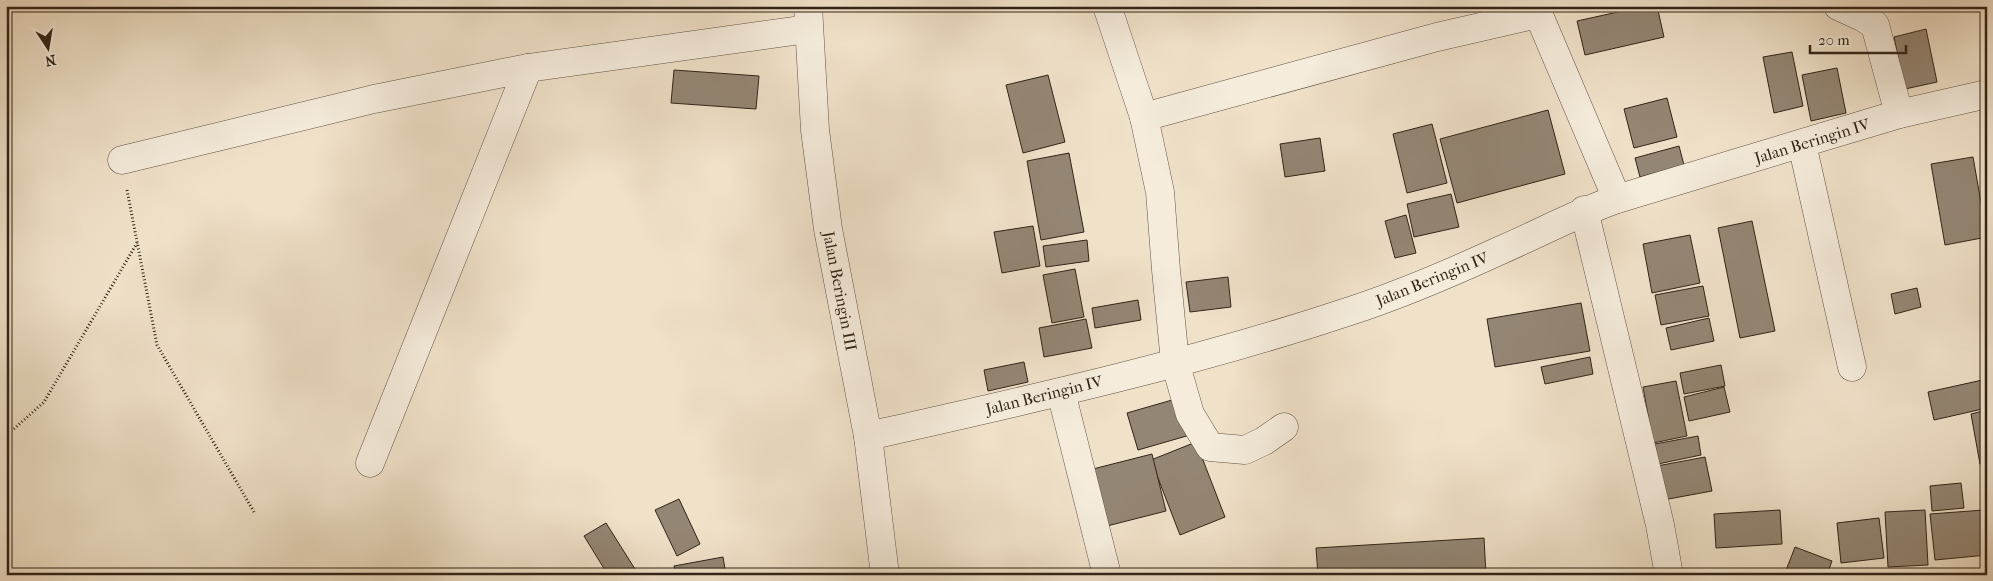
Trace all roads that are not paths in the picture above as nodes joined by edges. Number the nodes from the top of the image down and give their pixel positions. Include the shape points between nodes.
1 (1107, 6) edge
2 (1838, 6) edge
3 (1536, 10) edge
4 (808, 18) edge
5 (528, 68) junction
6 (1987, 94) edge
7 (1899, 114) junction
8 (1144, 117) junction
9 (1802, 144) junction
10 (122, 160) road end
11 (1617, 199) junction
12 (1584, 210) junction
13 (1175, 362) junction
14 (1852, 367) dead end
15 (1061, 392) junction
16 (1284, 427) dead end
17 (868, 436) junction
18 (370, 463) dead end
19 (885, 575) edge
20 (1107, 575) edge
21 (1669, 575) edge

1 - 8 street
2 - 7 street via 1875,26
3 - 8 street
3 - 11 street
4 - 5 street
4 - 17 street, Jalan Beringin III via 815,130 828,229
5 - 10 street via 374,99
5 - 18 street
6 - 7 street, Jalan Beringin IV
7 - 9 street, Jalan Beringin IV
8 - 13 street via 1160,192
9 - 11 street, Jalan Beringin IV
9 - 14 street
11 - 12 street, Jalan Beringin IV
12 - 13 street, Jalan Beringin IV via 1429,282 1348,312
12 - 21 street via 1660,525
13 - 15 street, Jalan Beringin IV
13 - 16 street via 1190,414 1210,447 1245,450
15 - 17 street, Jalan Beringin IV
15 - 20 street
17 - 19 street, Jalan Beringin III

